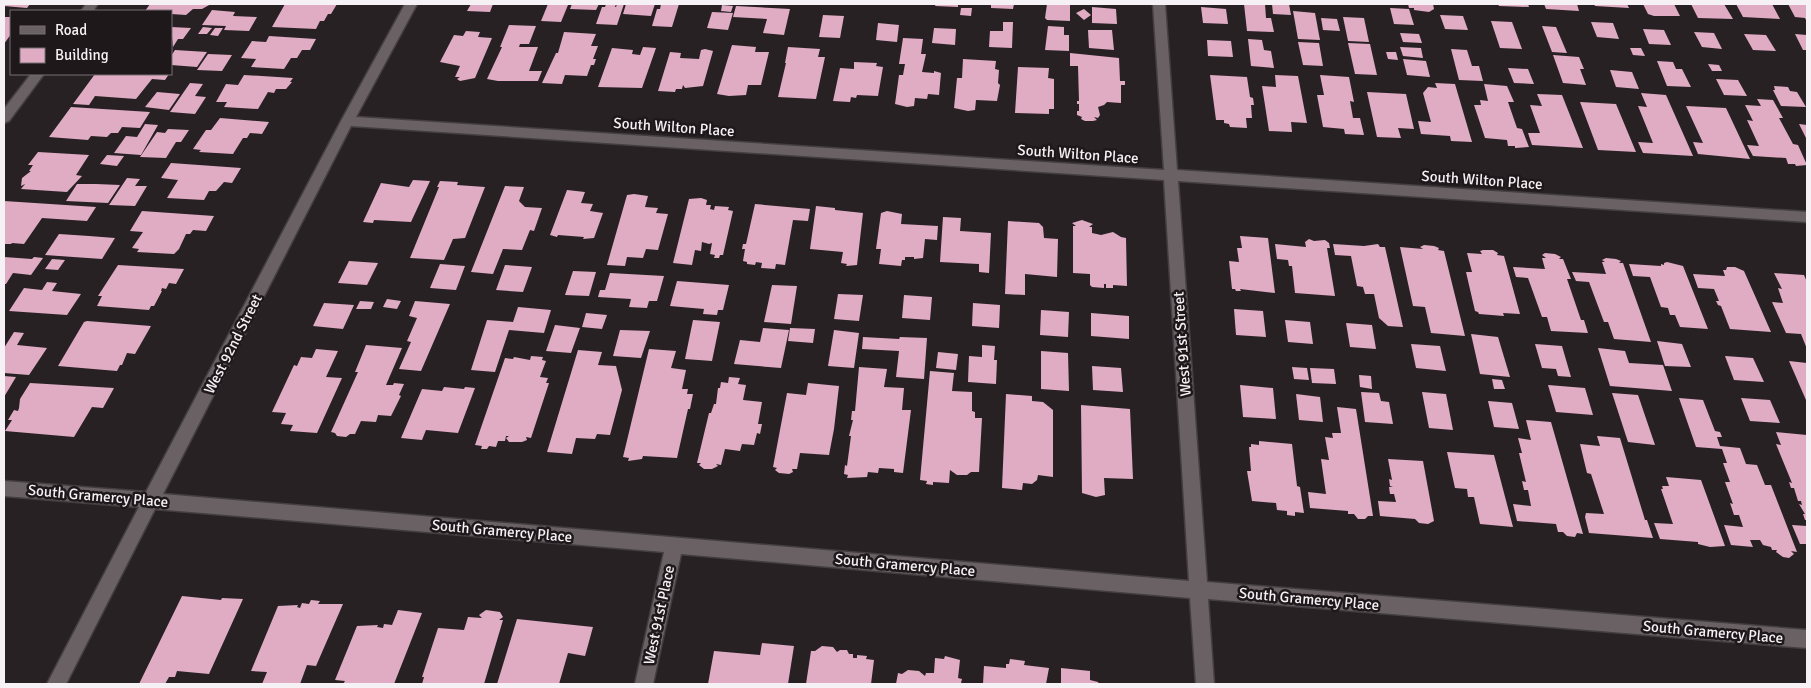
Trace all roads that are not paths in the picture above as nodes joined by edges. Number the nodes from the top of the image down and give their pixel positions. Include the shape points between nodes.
1 (411, 4) edge
2 (1159, 4) edge
3 (37, 75) edge
4 (4, 118) edge
5 (347, 121) junction
6 (1171, 176) junction
7 (1807, 217) edge
8 (4, 488) edge
9 (152, 500) junction
10 (674, 546) junction
11 (1199, 590) junction
12 (1807, 639) edge
13 (56, 684) edge
14 (644, 684) edge
15 (1205, 684) edge

1 - 5 street, West 92nd Street
2 - 6 street, West 91st Street
3 - 4 street
5 - 6 street, South Wilton Place
5 - 9 street, West 92nd Street
6 - 7 street, South Wilton Place
6 - 11 street, West 91st Street
8 - 9 street, South Gramercy Place
9 - 10 street, South Gramercy Place
9 - 13 street, West 92nd Street
10 - 11 street, South Gramercy Place
10 - 14 street, West 91st Place
11 - 12 street, South Gramercy Place
11 - 15 street, West 91st Street

